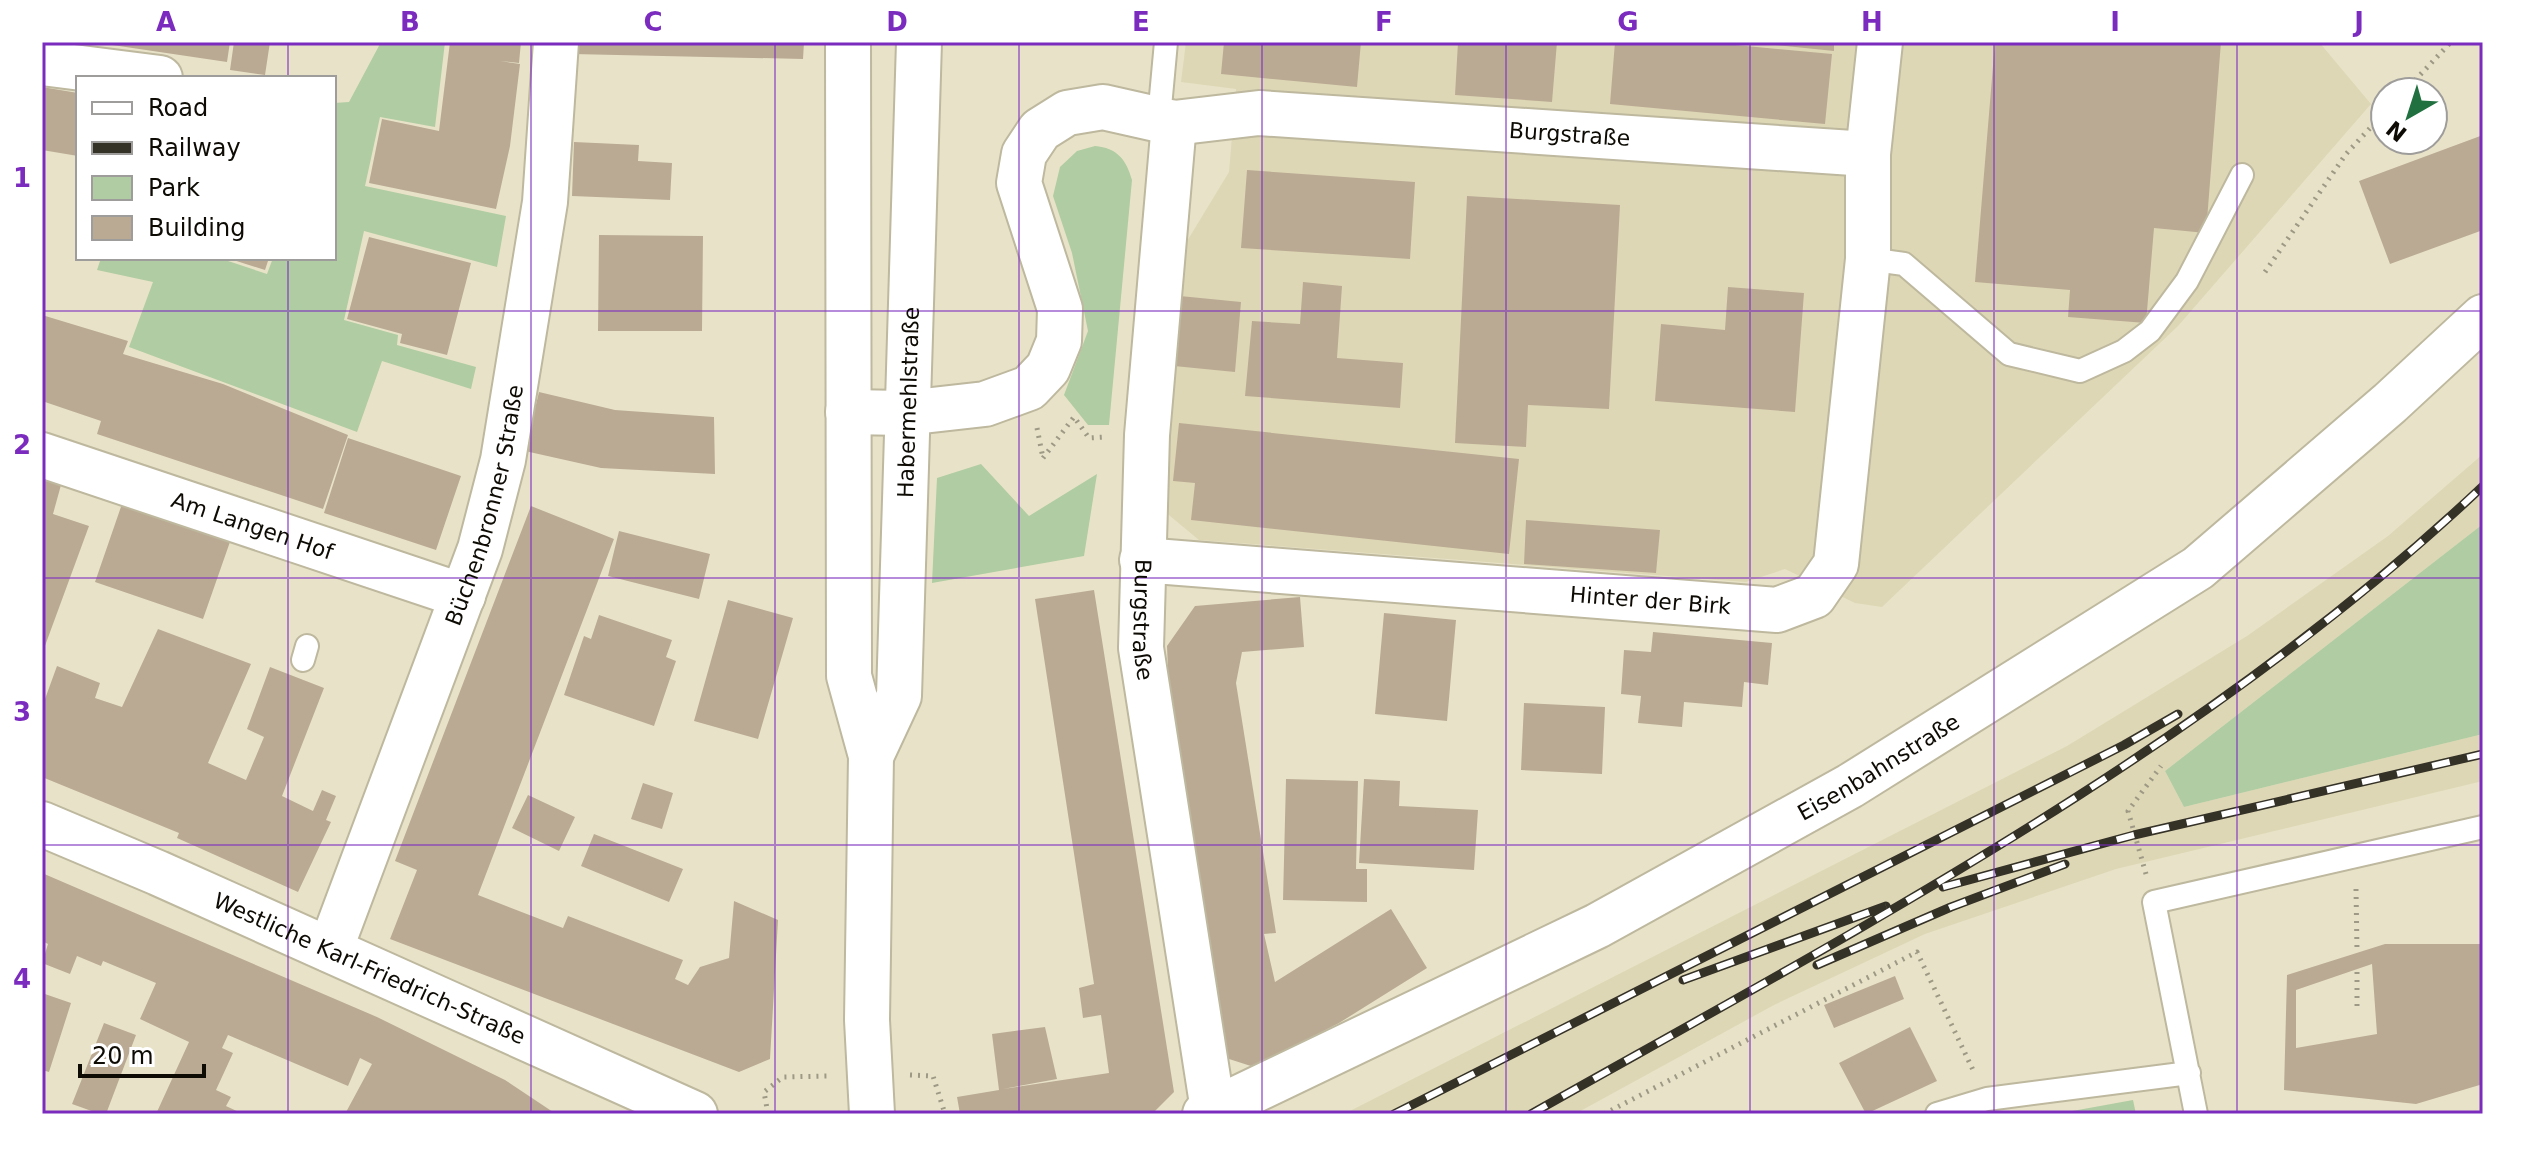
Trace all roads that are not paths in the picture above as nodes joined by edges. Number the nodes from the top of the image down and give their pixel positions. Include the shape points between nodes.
1 (556, 42) edge
2 (848, 42) edge
3 (919, 42) edge
4 (1166, 42) edge
5 (1880, 42) edge
6 (42, 63) edge
7 (144, 76) edge
8 (1167, 121) junction
9 (1868, 154) junction
10 (2242, 175) dead end
11 (1868, 259) junction
12 (2483, 317) edge
13 (848, 412) junction
14 (905, 413) junction
15 (42, 455) edge
16 (1142, 560) junction
17 (463, 596) junction
18 (871, 756) junction
19 (42, 824) edge
20 (2483, 827) edge
21 (330, 950) junction
22 (2189, 1073) junction
23 (1209, 1112) edge
24 (695, 1114) edge
25 (872, 1114) edge
26 (1937, 1114) edge
27 (2196, 1114) edge

1 - 17 street, Büchenbronner Straße via 545,202 521,368 503,460
2 - 13 street, Habermehlstraße
3 - 14 street, Habermehlstraße
4 - 8 lane, Burgstraße
5 - 9 street
6 - 7 street
8 - 9 street, Burgstraße via 1259,113
8 - 14 street, Burgstraße via 1103,107 1067,113 1040,130 1024,154 1019,183 1060,309 1059,341 1048,368 1029,388 985,404
8 - 16 street, Burgstraße
9 - 11 street
10 - 11 lane via 2187,281 2150,331 2124,351 2080,371 2009,354 1904,264
11 - 16 street, Hinter der Birk via 1836,564 1814,596 1777,610
12 - 23 street, Eisenbahnstraße via 2198,568 1850,786 1597,926
13 - 14 street, Burgstraße
13 - 18 street, Habermehlstraße via 849,676
14 - 18 street, Habermehlstraße via 899,696
15 - 17 street, Am Langen Hof via 330,564
16 - 23 street, Burgstraße via 1141,648
17 - 21 street, Büchenbronner Straße
18 - 25 street, Habermehlstraße via 867,1020
19 - 21 street, Westliche Karl-Friedrich-Straße
20 - 22 lane via 2154,902
21 - 24 street, Westliche Karl-Friedrich-Straße
22 - 26 lane via 1987,1099
22 - 27 lane

